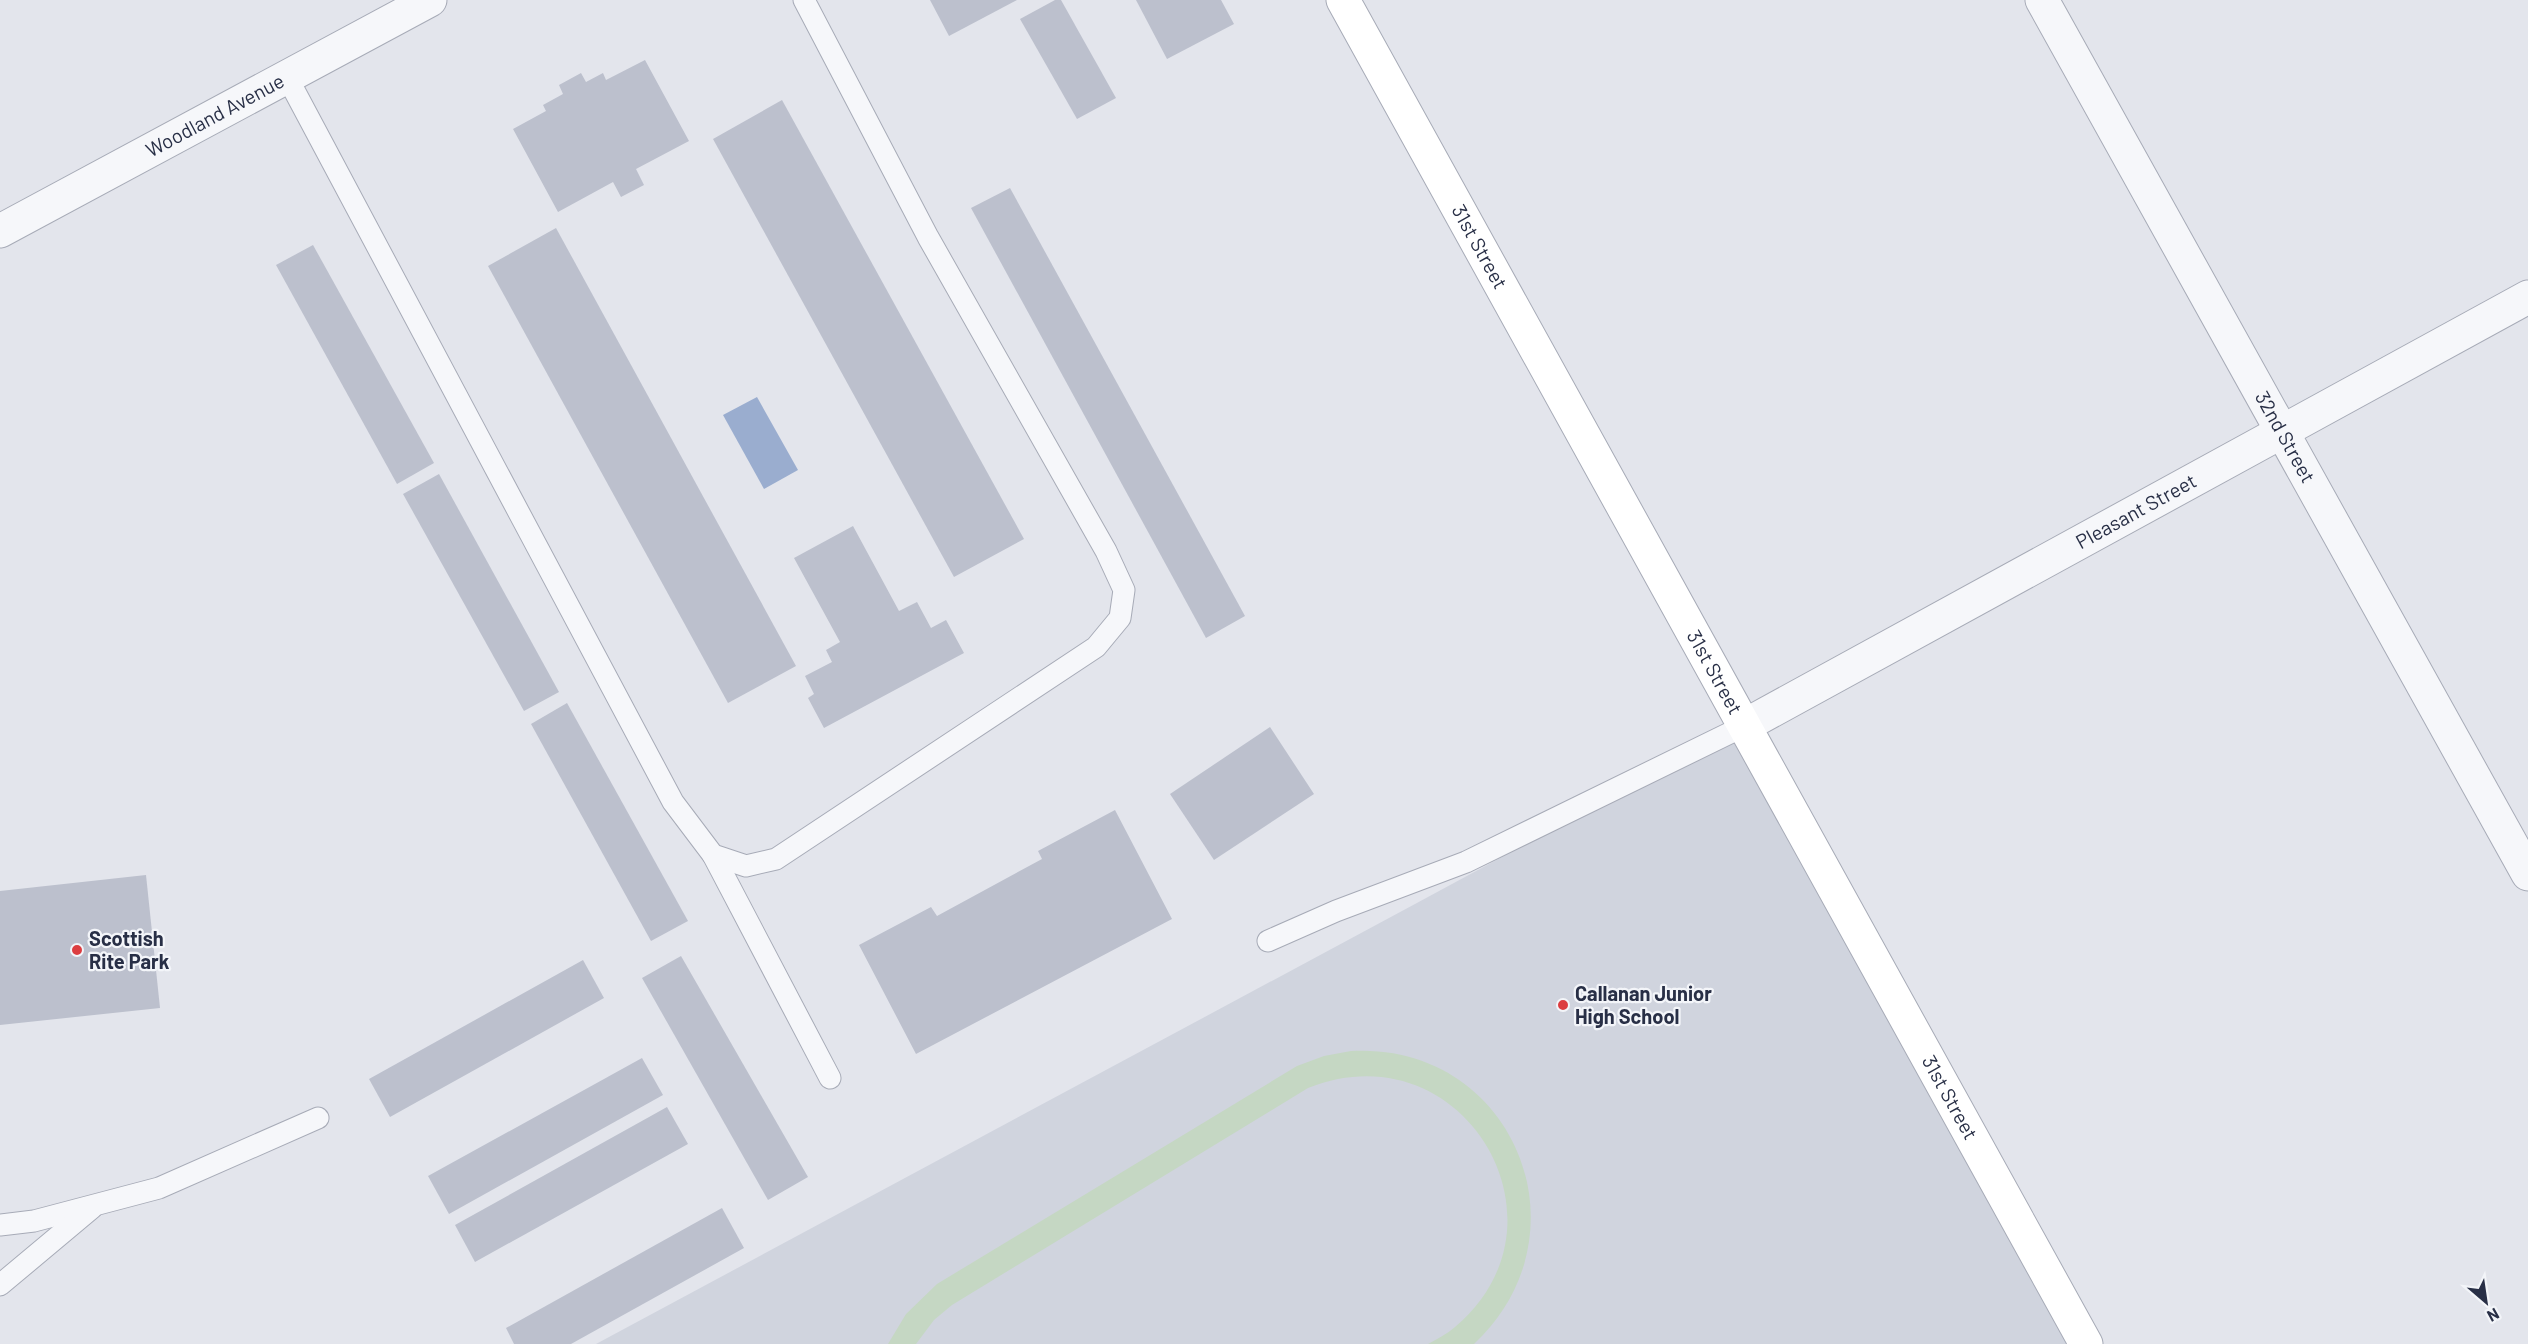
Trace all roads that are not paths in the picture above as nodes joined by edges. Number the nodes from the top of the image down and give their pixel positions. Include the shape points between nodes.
1 (430, 0) edge
2 (804, 0) edge
3 (1343, 0) edge
4 (2042, 0) edge
5 (287, 77) junction
6 (0, 231) edge
7 (2528, 297) edge
8 (2282, 432) junction
9 (1744, 726) junction
10 (713, 855) junction
11 (2528, 874) edge
12 (1268, 942) dead end
13 (830, 1078) dead end
14 (318, 1118) dead end
15 (97, 1204) junction
16 (0, 1225) edge
17 (0, 1284) edge
18 (2086, 1344) edge

1 - 5 street, Woodland Avenue
2 - 10 lane via 928,237 1107,551 1124,590 1120,618 1096,647 776,859 746,866
3 - 9 main road, 31st Street
4 - 8 street, 32nd Street
5 - 6 street, Woodland Avenue
5 - 10 lane via 673,802
7 - 8 street, Pleasant Street
8 - 9 street, Pleasant Street
8 - 11 street, 32nd Street
9 - 12 lane via 1467,862 1336,911
9 - 18 main road, 31st Street
10 - 13 lane
14 - 15 lane via 159,1188
15 - 16 lane via 34,1221
15 - 17 lane

